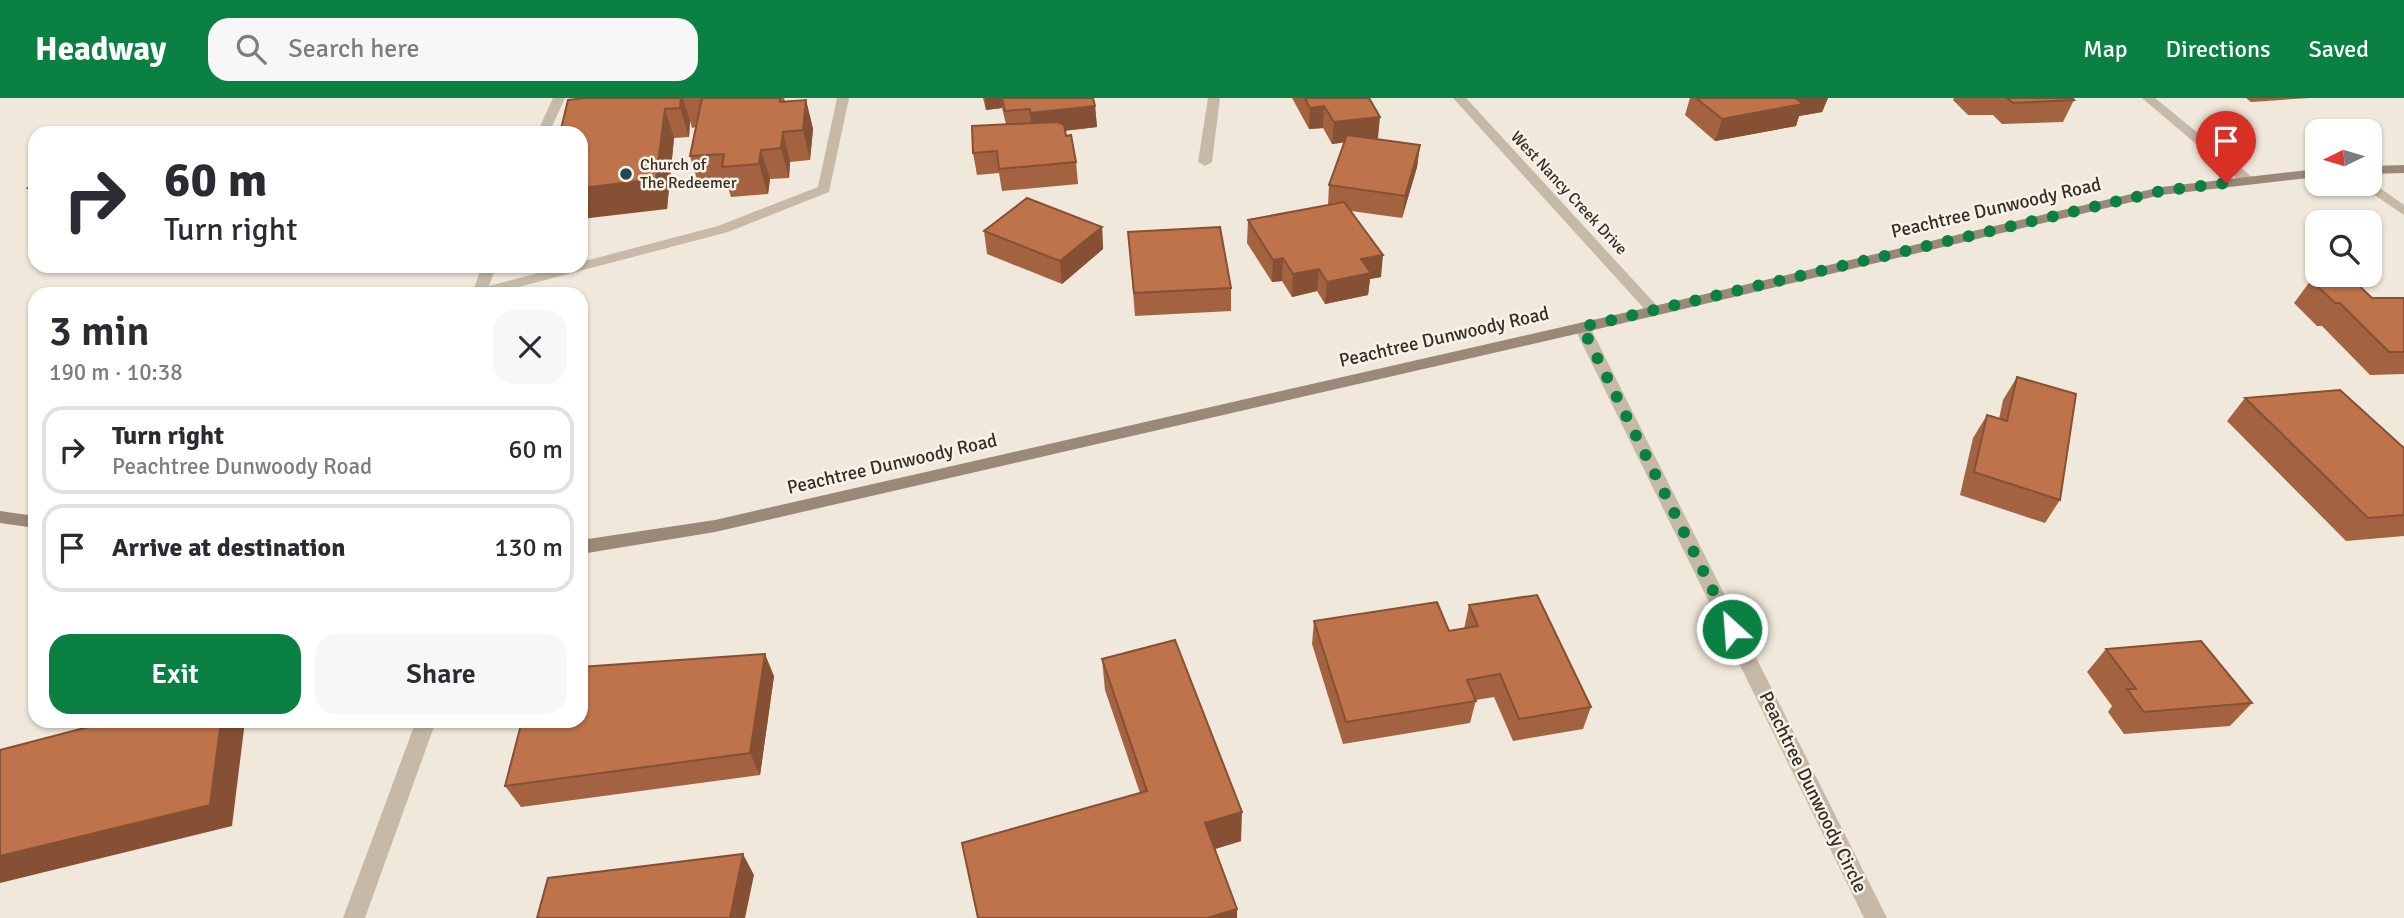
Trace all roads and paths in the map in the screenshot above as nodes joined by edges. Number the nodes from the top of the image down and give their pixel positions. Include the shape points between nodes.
1 (559, 98) edge
2 (843, 98) edge
3 (1214, 98) edge
4 (1459, 98) edge
5 (2148, 98) edge
6 (546, 126) edge
7 (1205, 162) dead end
8 (2404, 169) edge
9 (2382, 170) edge
10 (2305, 174) edge
11 (2247, 180) junction
12 (2382, 196) edge
13 (2404, 211) edge
14 (588, 265) edge
15 (558, 273) edge
16 (505, 287) edge
17 (1654, 311) junction
18 (1582, 327) junction
19 (0, 517) edge
20 (28, 521) edge
21 (588, 546) edge
22 (423, 728) edge
23 (354, 918) edge
24 (1876, 918) edge

1 - 6 street
2 - 14 street via 824,189 723,229
3 - 7 street
4 - 17 street, West Nancy Creek Drive
5 - 11 street
8 - 9 main road
10 - 11 main road, Peachtree Dunwoody Road
11 - 17 main road, Peachtree Dunwoody Road via 2161,191
12 - 13 street
15 - 16 street
17 - 18 main road, Peachtree Dunwoody Road
18 - 21 main road, Peachtree Dunwoody Road via 715,526
18 - 24 street, Peachtree Dunwoody Circle
19 - 20 main road
22 - 23 street

